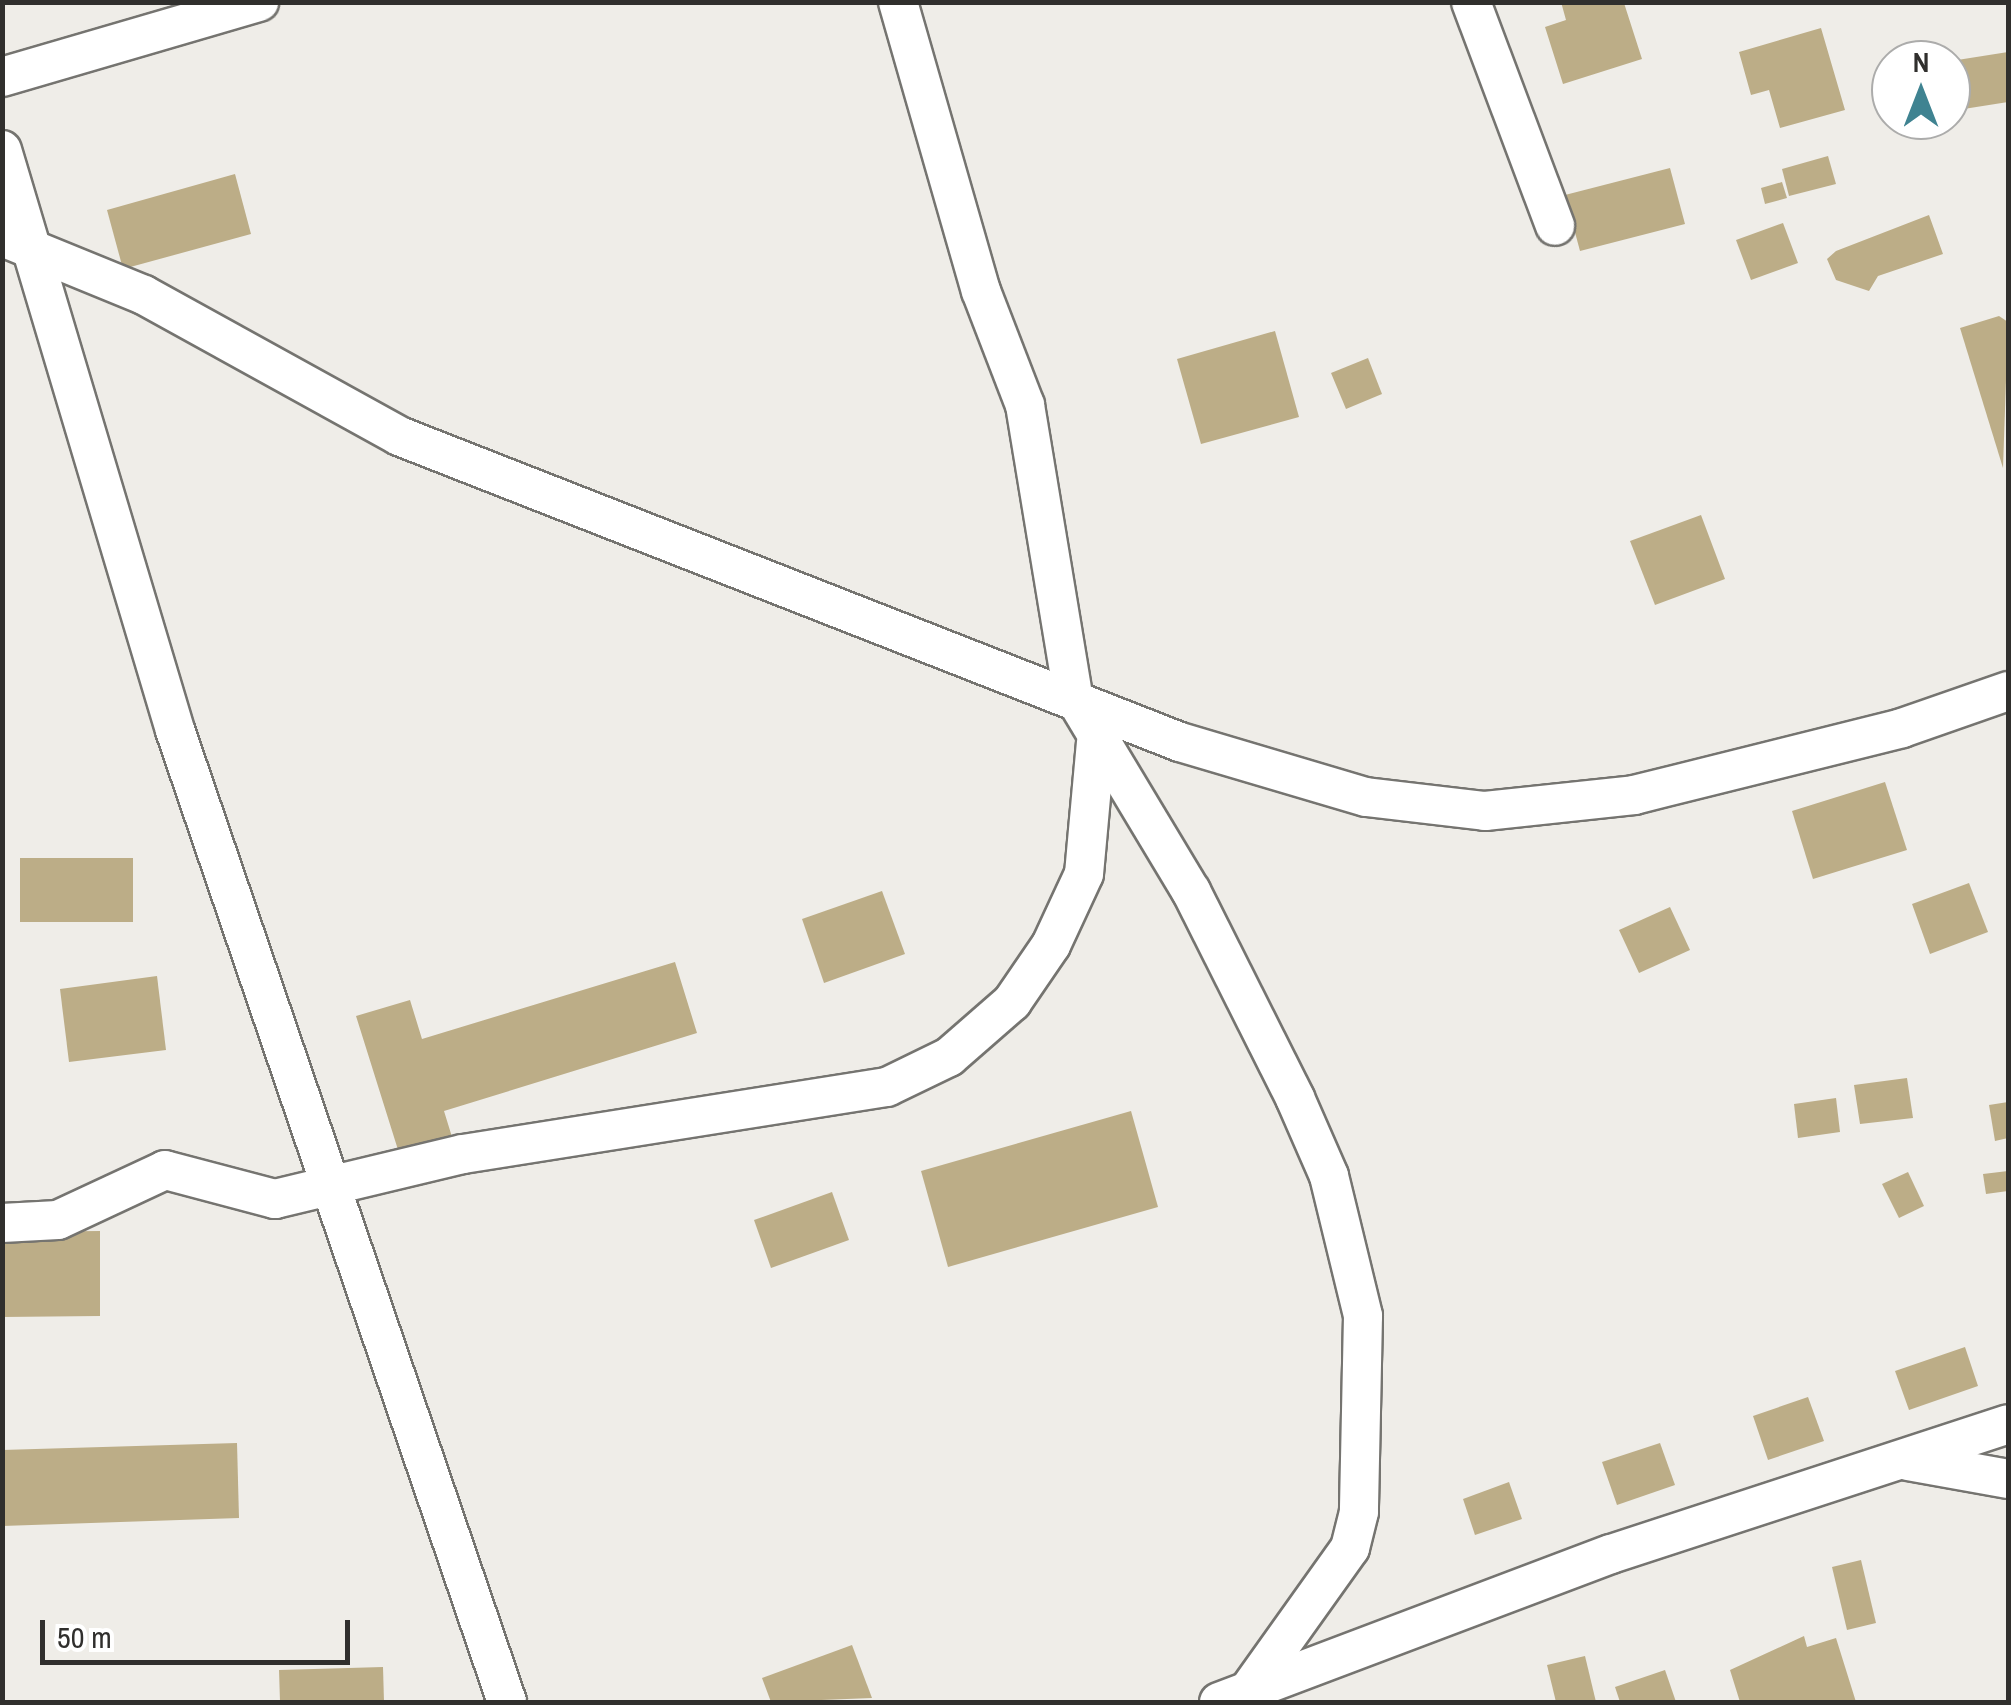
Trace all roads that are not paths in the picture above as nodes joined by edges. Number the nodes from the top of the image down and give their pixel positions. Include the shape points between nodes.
1 (260, 2) edge
2 (898, 2) edge
3 (1471, 2) edge
4 (2, 78) edge
5 (2, 150) edge
6 (1555, 226) dead end
7 (18, 242) edge
8 (2008, 690) edge
9 (1073, 695) junction
10 (1096, 743) junction
11 (328, 1186) junction
12 (2, 1223) edge
13 (2008, 1424) edge
14 (1906, 1460) junction
15 (2008, 1479) edge
16 (1232, 1698) edge
17 (507, 1702) edge

1 - 4 street
2 - 9 street via 981,292 1026,404
3 - 6 street
5 - 7 street
7 - 9 street via 144,295 399,436
7 - 11 street
8 - 9 street via 1902,728 1634,795 1484,811 1411,806 1273,771
9 - 10 street
10 - 11 street via 1084,874 1051,946 1012,1002 949,1057 887,1087 820,1102 463,1154
10 - 16 street via 1191,891 1295,1098 1329,1176 1363,1316 1359,1512 1350,1548
11 - 12 street via 275,1199 165,1170 58,1220
11 - 17 street
13 - 14 street
14 - 15 street
14 - 16 street via 1611,1554

